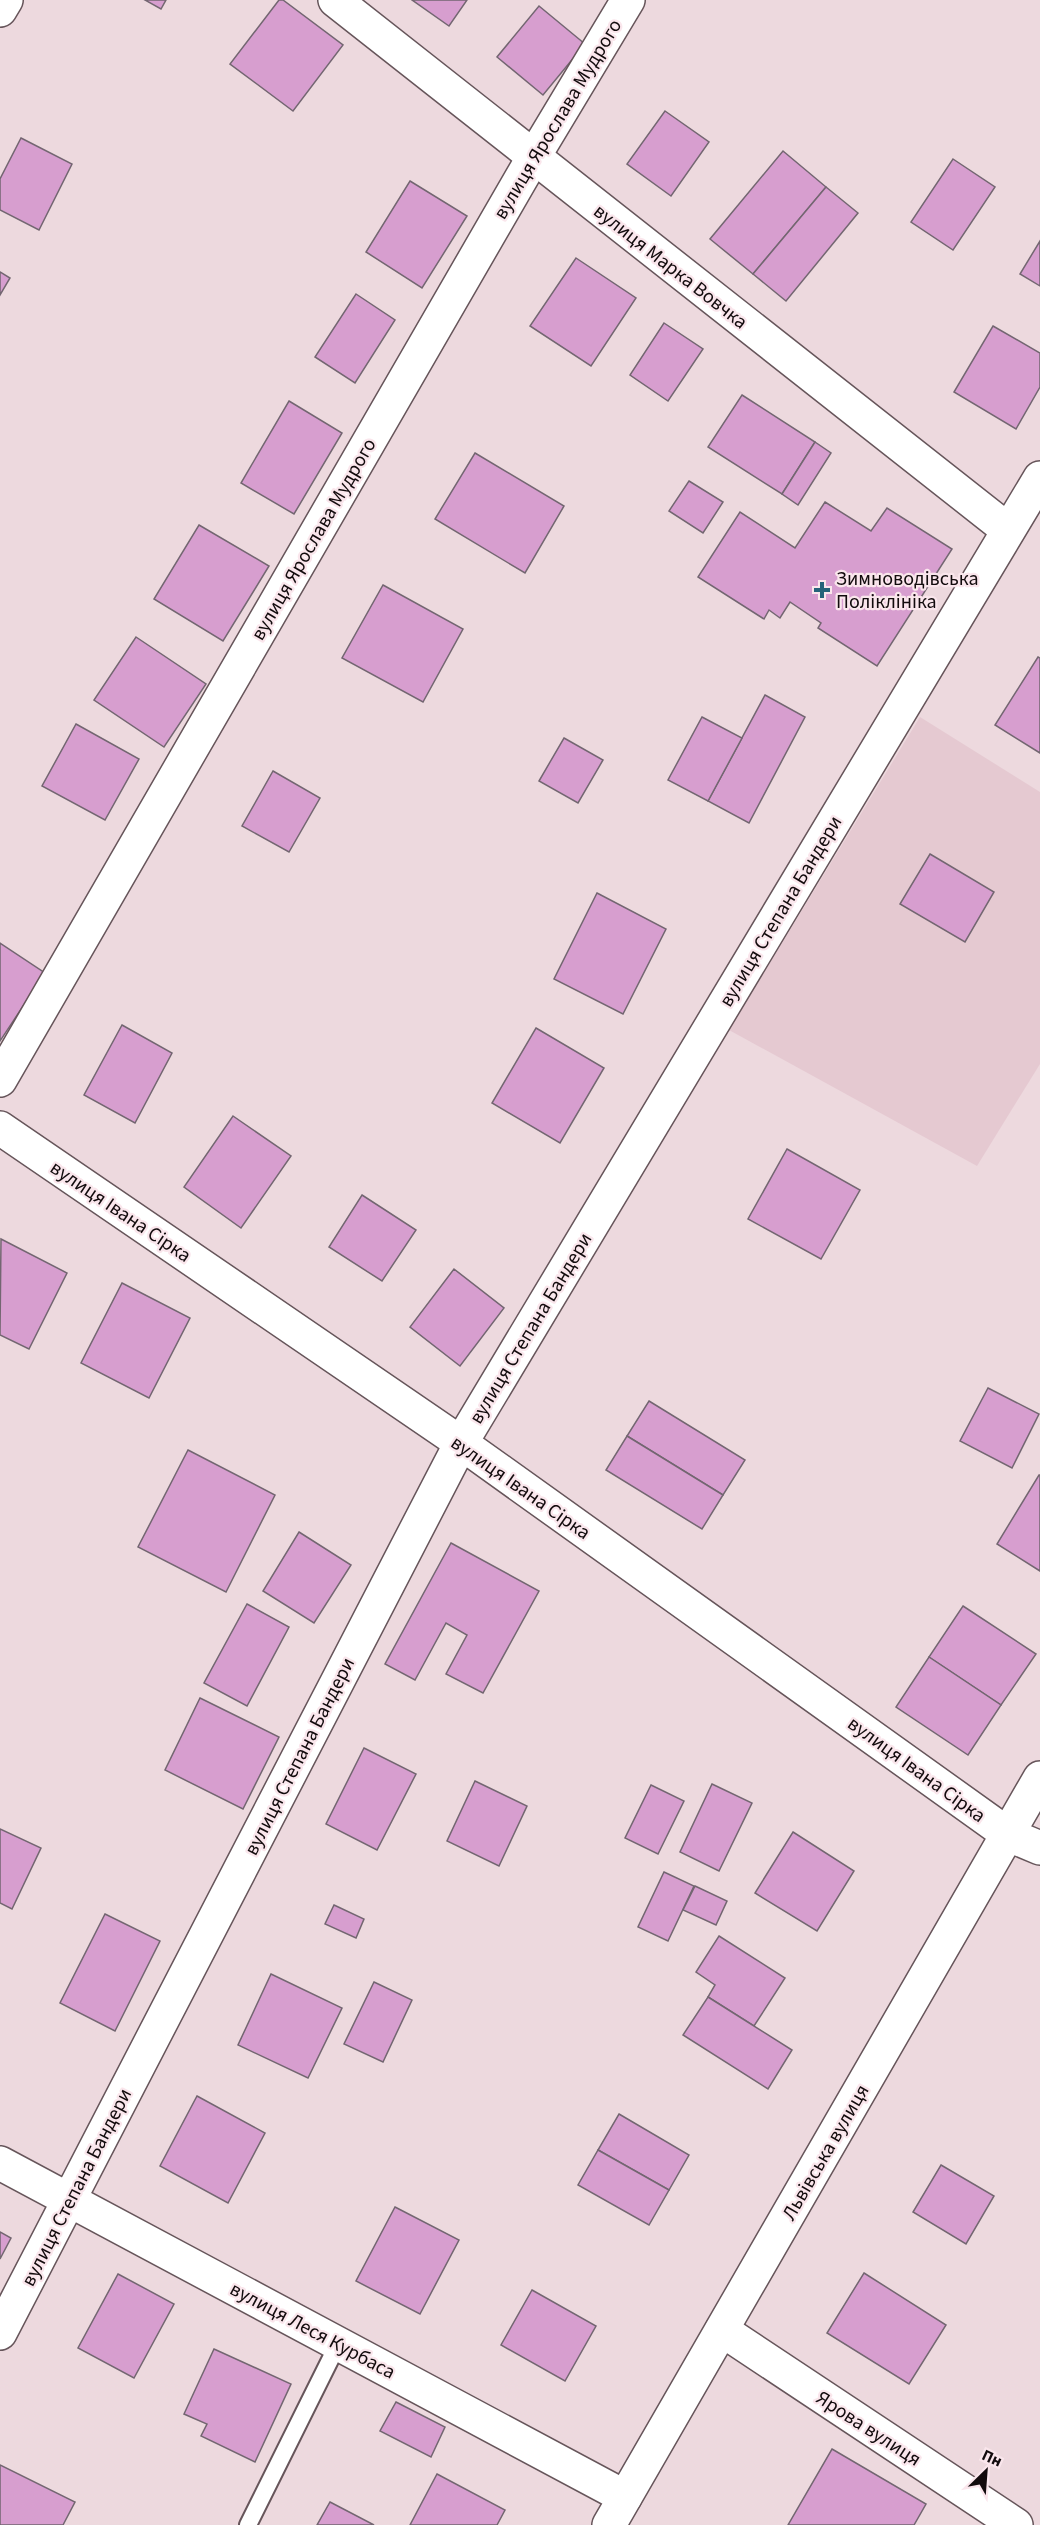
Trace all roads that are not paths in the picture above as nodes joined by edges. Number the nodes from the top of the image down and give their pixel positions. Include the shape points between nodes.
1 (6, 0) edge
2 (335, 0) edge
3 (628, 0) edge
4 (0, 10) edge
5 (533, 158) junction
6 (1040, 478) edge
7 (1008, 530) junction
8 (0, 1080) edge
9 (0, 1128) edge
10 (461, 1443) junction
11 (1040, 1778) edge
12 (1009, 1835) junction
13 (1040, 1848) edge
14 (0, 2163) edge
15 (70, 2199) junction
16 (722, 2330) junction
17 (0, 2333) edge
18 (338, 2344) junction
19 (625, 2497) junction
20 (248, 2525) edge
21 (609, 2525) edge
22 (1016, 2525) edge

1 - 4 street
2 - 5 street, вулиця Марка Вовчка
3 - 5 street, вулиця Ярослава Мудрого
5 - 7 street, вулиця Марка Вовчка
5 - 8 street, вулиця Ярослава Мудрого
6 - 7 street, вулиця Степана Бандери
7 - 10 street, вулиця Степана Бандери
9 - 10 street, вулиця Івана Сірка
10 - 12 street, вулиця Івана Сірка
10 - 15 street, вулиця Степана Бандери
11 - 12 street, Львівська вулиця
12 - 13 street, вулиця Івана Сірка
12 - 16 street, Львівська вулиця
14 - 15 street, вулиця Леся Курбаса
15 - 17 street, вулиця Степана Бандери
15 - 18 street, вулиця Леся Курбаса
16 - 19 street, Львівська вулиця
16 - 22 street, Ярова вулиця
18 - 19 street, вулиця Леся Курбаса
18 - 20 lane
19 - 21 street, Львівська вулиця

